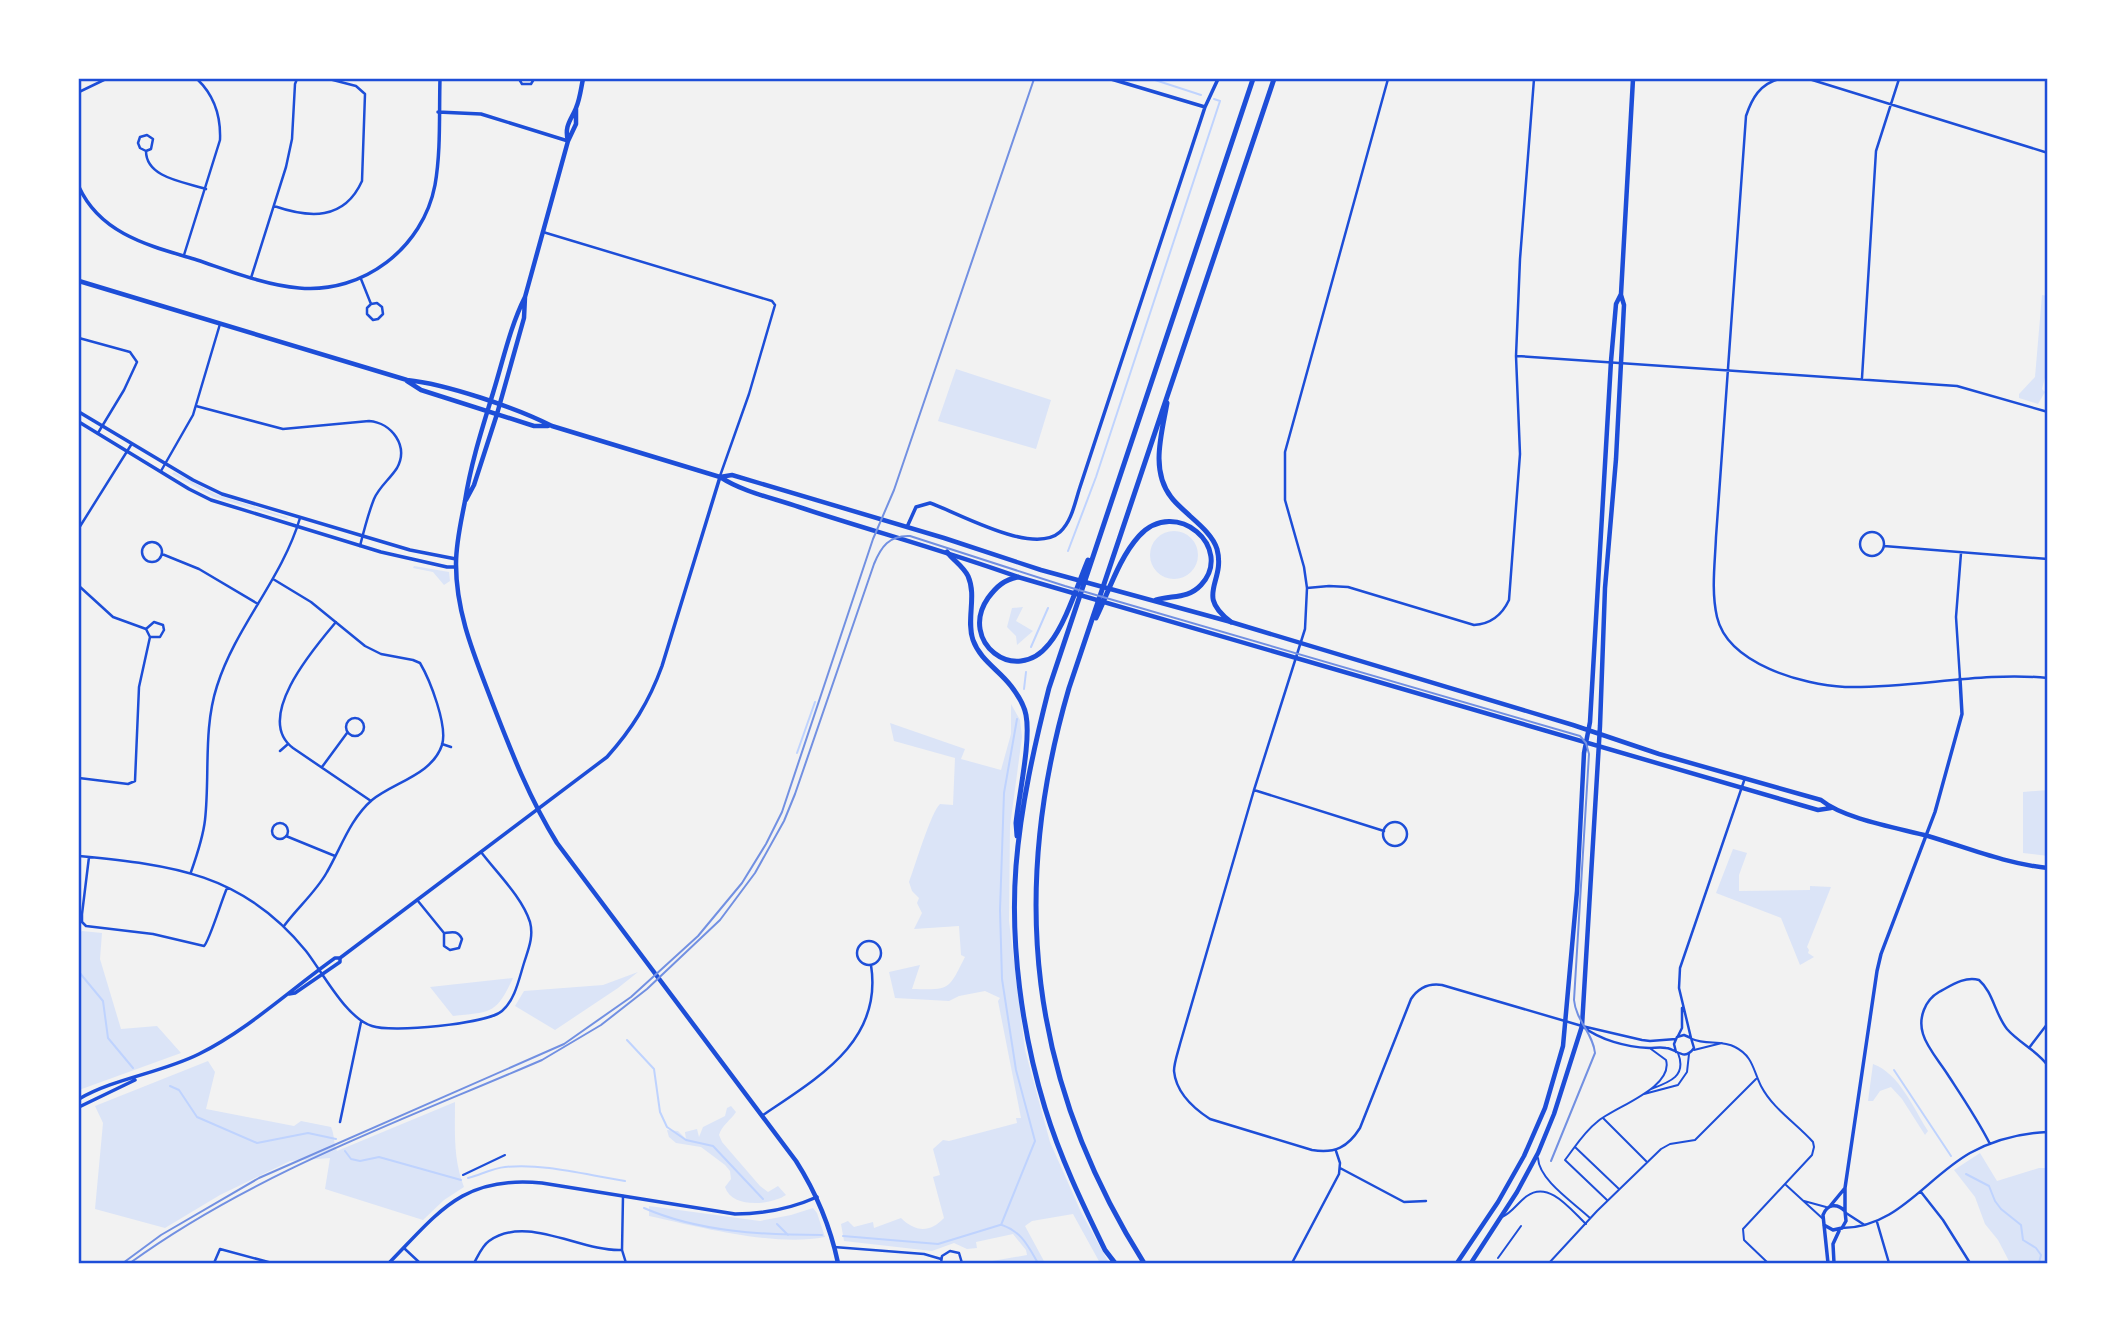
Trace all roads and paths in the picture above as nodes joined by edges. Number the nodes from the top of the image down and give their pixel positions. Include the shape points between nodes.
1 (106, 79) edge
2 (197, 79) edge
3 (297, 79) edge
4 (328, 79) edge
5 (440, 79) edge
6 (519, 79) edge
7 (534, 79) edge
8 (583, 79) edge
9 (1111, 79) edge
10 (1218, 79) edge
11 (1253, 79) edge
12 (1273, 79) edge
13 (1388, 79) edge
14 (1534, 79) edge
15 (1633, 79) edge
16 (1779, 79) edge
17 (1809, 79) edge
18 (1899, 79) edge
19 (79, 92) edge
20 (1891, 105) junction
21 (1205, 107) junction
22 (576, 109) junction
23 (438, 113) junction
24 (568, 141) junction
25 (146, 151) junction
26 (2048, 153) edge
27 (79, 187) edge
28 (206, 189) junction
29 (274, 206) junction
30 (543, 232) junction
31 (184, 256) junction
32 (251, 278) junction
33 (361, 279) junction
34 (79, 281) edge
35 (1621, 294) junction
36 (525, 297) junction
37 (371, 304) junction
38 (220, 324) junction
39 (79, 338) edge
40 (1516, 356) junction
41 (1611, 361) junction
42 (1621, 362) junction
43 (1726, 370) junction
44 (1862, 378) junction
45 (407, 380) junction
46 (1169, 386) junction
47 (490, 402) junction
48 (196, 406) junction
49 (499, 406) junction
50 (486, 410) junction
51 (79, 412) edge
52 (2048, 412) edge
53 (497, 414) junction
54 (87, 416) junction
55 (80, 423) edge
56 (103, 425) junction
57 (552, 426) junction
58 (98, 433) junction
59 (132, 443) junction
60 (127, 451) junction
61 (166, 463) junction
62 (161, 471) junction
63 (720, 477) junction
64 (800, 496) junction
65 (465, 501) junction
66 (803, 508) junction
67 (867, 515) junction
68 (300, 518) junction
69 (297, 527) junction
70 (863, 527) junction
71 (907, 527) junction
72 (79, 528) edge
73 (1100, 532) junction
74 (362, 536) junction
75 (360, 546) junction
76 (1884, 546) junction
77 (947, 552) junction
78 (1961, 552) junction
79 (162, 554) junction
80 (456, 559) junction
81 (2048, 559) edge
82 (456, 567) junction
83 (1018, 577) junction
84 (273, 579) junction
85 (79, 586) edge
86 (1307, 588) junction
87 (1156, 600) junction
88 (258, 604) junction
89 (336, 622) junction
90 (1230, 622) junction
91 (146, 629) junction
92 (150, 637) junction
93 (1300, 643) junction
94 (1083, 646) junction
95 (1296, 657) junction
96 (2048, 678) edge
97 (1960, 679) junction
98 (1588, 730) junction
99 (347, 733) junction
100 (1599, 735) junction
101 (1586, 743) junction
102 (288, 744) junction
103 (442, 744) junction
104 (1598, 746) junction
105 (452, 747) dead end
106 (280, 751) dead end
107 (322, 767) junction
108 (79, 778) edge
109 (1745, 778) junction
110 (1743, 787) junction
111 (1254, 790) junction
112 (371, 801) junction
113 (1831, 808) junction
114 (537, 811) junction
115 (1384, 831) junction
116 (286, 836) junction
117 (1926, 836) junction
118 (1018, 846) junction
119 (481, 852) junction
120 (79, 856) edge
121 (335, 856) junction
122 (89, 857) junction
123 (2048, 868) edge
124 (191, 872) junction
125 (228, 887) junction
126 (418, 901) junction
127 (284, 926) junction
128 (444, 933) junction
129 (340, 958) junction
130 (871, 965) junction
131 (320, 969) junction
132 (323, 974) junction
133 (289, 994) junction
134 (1682, 1005) junction
135 (1567, 1021) junction
136 (361, 1022) junction
137 (2048, 1023) edge
138 (1582, 1026) junction
139 (1677, 1038) junction
140 (1692, 1039) junction
141 (1723, 1043) junction
142 (1648, 1048) junction
143 (2029, 1048) junction
144 (1691, 1052) junction
145 (1677, 1053) junction
146 (2048, 1066) edge
147 (140, 1077) junction
148 (1757, 1078) junction
149 (1647, 1091) junction
150 (1643, 1095) junction
151 (79, 1099) edge
152 (79, 1107) edge
153 (763, 1115) junction
154 (1603, 1117) junction
155 (340, 1122) dead end
156 (2048, 1132) edge
157 (1990, 1144) junction
158 (1575, 1147) junction
159 (1336, 1151) junction
160 (1538, 1153) junction
161 (505, 1154) dead end
162 (1648, 1162) junction
163 (1340, 1168) junction
164 (463, 1175) dead end
165 (1511, 1181) junction
166 (1785, 1184) junction
167 (1845, 1188) junction
168 (1619, 1189) junction
169 (1517, 1192) junction
170 (1921, 1192) junction
171 (623, 1196) junction
172 (817, 1197) junction
173 (1608, 1200) junction
174 (1426, 1201) dead end
175 (1803, 1201) junction
176 (1829, 1207) junction
177 (1845, 1212) junction
178 (1501, 1218) junction
179 (1822, 1218) junction
180 (1591, 1219) junction
181 (1877, 1222) junction
182 (1586, 1224) junction
183 (1824, 1224) junction
184 (1863, 1224) junction
185 (1521, 1226) dead end
186 (1841, 1228) junction
187 (834, 1247) junction
188 (404, 1248) junction
189 (622, 1250) junction
190 (1498, 1258) dead end
191 (941, 1261) edge
192 (214, 1263) edge
193 (272, 1263) edge
194 (389, 1263) edge
195 (420, 1263) edge
196 (474, 1263) edge
197 (626, 1263) edge
198 (838, 1263) edge
199 (962, 1263) edge
200 (1113, 1263) edge
201 (1144, 1263) edge
202 (1292, 1263) edge
203 (1457, 1263) edge
204 (1471, 1263) edge
205 (1549, 1263) edge
206 (1768, 1263) edge
207 (1828, 1263) edge
208 (1834, 1263) edge
209 (1887, 1263) edge
210 (1970, 1263) edge

1 - 19 street
2 - 28 street via 211,96 220,122 220,140
3 - 29 street via 292,139
4 - 29 street via 356,86 365,94 362,180 347,201 323,214 298,214
5 - 23 street
6 - 7 street via 527,86
8 - 22 main road
9 - 21 street
10 - 21 street
11 - 73 highway
12 - 46 highway
13 - 86 street via 1285,452 1285,500
14 - 40 street
15 - 35 main road
16 - 43 street via 1760,89 1746,117
17 - 20 street
18 - 20 street
20 - 26 street
20 - 44 street via 1876,151
21 - 71 street via 1066,526 1050,539 1032,539 980,525 930,503 916,508
22 - 24 main road via 576,124
22 - 24 main road via 568,121
23 - 24 street via 481,114
23 - 33 street via 436,174 425,217 403,248
24 - 30 main road
25 - 25 street via 154,144 147,135 138,143
25 - 28 street via 153,169
27 - 31 street via 102,219 120,232
28 - 31 street
29 - 32 street
30 - 36 main road
30 - 63 street via 775,305
31 - 32 street
32 - 33 street via 308,289
33 - 37 street
34 - 38 main road
35 - 41 main road
35 - 42 main road
36 - 47 main road
36 - 49 main road via 524,318
37 - 37 street via 367,314 378,319 382,307
38 - 45 main road
38 - 48 street
39 - 56 street via 130,352 137,362
40 - 41 street
40 - 86 street via 1520,454 1509,600 1501,614 1486,624 1474,625 1348,587
41 - 42 street
41 - 98 main road
42 - 43 street
42 - 100 main road
43 - 44 street
43 - 97 street via 1714,585 1717,618 1724,634 1749,659 1821,683 1884,686
44 - 52 street via 1957,386
45 - 47 main road
45 - 50 main road via 421,390
46 - 90 highway via 1159,452 1163,484 1214,542 1218,562 1212,601
46 - 94 highway
47 - 49 main road
47 - 50 main road
48 - 61 street
48 - 74 street via 283,429 369,421 387,426 398,440 400,458 376,496
49 - 53 main road
49 - 57 main road
50 - 53 main road
50 - 65 main road
51 - 54 street
53 - 57 main road via 534,426
53 - 65 main road
54 - 55 street
54 - 56 street
55 - 58 street
56 - 58 street
56 - 59 street
57 - 63 main road
58 - 60 street
59 - 60 street
59 - 61 street
60 - 62 street
60 - 72 street
61 - 62 street
61 - 68 street via 222,494
62 - 69 street via 211,500
63 - 64 main road via 732,474
63 - 66 main road
63 - 114 street via 662,666 642,714 607,757
64 - 66 main road
64 - 67 main road
65 - 80 main road
66 - 70 main road
67 - 70 main road
67 - 71 main road
68 - 69 street
68 - 74 street
69 - 75 street
69 - 84 street
70 - 77 main road
71 - 87 main road via 1068,578
73 - 83 highway via 1051,642 1037,655 1016,662 989,649 979,628 980,614 992,592
73 - 118 highway via 1049,688 1032,756
74 - 75 street
74 - 80 street
75 - 82 street
76 - 76 street via 1875,532 1860,542 1871,556 1880,554
76 - 78 street
77 - 83 main road
77 - 118 highway via 970,582 974,642 1010,684 1026,716
78 - 81 street
78 - 97 street via 1956,617
79 - 79 street via 155,542 143,550 150,562
79 - 88 street via 199,569
80 - 82 main road
82 - 114 main road via 460,609 471,648
83 - 95 main road
84 - 88 street
84 - 89 street
85 - 91 street via 113,617
86 - 93 street
87 - 90 main road
87 - 94 highway via 1192,591 1209,571 1206,543 1196,530 1181,522 1159,522 1138,537
88 - 124 street via 227,659 212,705 205,819
89 - 102 street via 313,649 281,704
89 - 103 street via 365,646 421,665 439,710
90 - 93 main road
91 - 92 street
91 - 92 street via 154,622 163,625 160,637
92 - 108 street via 139,687 135,780 128,784
93 - 95 street
93 - 98 main road
94 - 201 highway via 1055,735 1039,832 1035,915 1040,982 1048,1031 1079,1138 1100,1188
95 - 101 main road
95 - 111 street
96 - 97 street
97 - 117 street via 1961,720
98 - 100 main road
98 - 101 main road
99 - 99 street via 359,736 362,722 348,720
99 - 107 street
100 - 104 main road
100 - 109 main road
101 - 104 main road
101 - 135 main road
102 - 106 street
102 - 107 street
103 - 105 street
103 - 112 street via 426,767
104 - 110 main road
104 - 138 main road
107 - 112 street
109 - 110 street
109 - 113 main road via 1821,800
110 - 113 main road via 1818,810
110 - 134 street via 1682,959
111 - 115 street
111 - 159 street via 1174,1070 1185,1098 1210,1119 1312,1150
112 - 121 street
113 - 117 main road
114 - 119 street
114 - 153 main road via 556,843
115 - 115 street via 1391,845 1401,844 1407,835 1397,822
116 - 116 street via 286,825 274,825 274,836
116 - 121 street
117 - 123 main road via 2015,863
117 - 167 street via 1881,954
118 - 200 highway via 1016,922 1028,1042 1060,1152
119 - 126 street
119 - 136 street via 523,908 531,931 531,943 508,1004 493,1018 444,1024 386,1029
120 - 122 street
121 - 127 street
122 - 124 street
122 - 125 street via 82,914 86,926 204,946
124 - 125 street
125 - 127 street
126 - 128 street
126 - 129 street
127 - 131 street
128 - 128 street via 444,946 459,948 459,934
129 - 131 street
129 - 132 street
130 - 130 street via 881,953 878,945 869,942 861,945 858,953 860,961
130 - 153 street via 873,1000 860,1034 813,1080
131 - 132 street
131 - 133 street
132 - 133 street
132 - 136 street
133 - 147 street via 199,1054
134 - 139 street
134 - 140 street
135 - 138 street
135 - 159 street via 1442,985 1421,988 1409,1004 1360,1128
135 - 165 main road via 1545,1108
136 - 155 street
137 - 143 street
138 - 139 street via 1650,1041
138 - 142 street via 1598,1036
138 - 160 main road
139 - 140 street
139 - 145 street
140 - 141 lane
140 - 144 street
141 - 144 lane
141 - 148 lane via 1751,1060
142 - 145 street via 1664,1047
142 - 149 lane via 1664,1058 1668,1070
143 - 146 street
143 - 157 street via 2007,1029 1988,990 1973,978 1934,995 1921,1017 1923,1036
144 - 145 street
144 - 150 lane via 1687,1072 1678,1085
145 - 149 lane via 1681,1066 1676,1077
147 - 151 street
147 - 152 street
148 - 162 lane via 1695,1139 1664,1146
148 - 166 lane via 1772,1102 1814,1147
149 - 150 lane
150 - 154 lane
153 - 172 main road
154 - 158 lane
154 - 162 lane
156 - 157 street
157 - 170 street via 1969,1154
158 - 168 lane
158 - 173 lane via 1565,1160
159 - 163 street
160 - 169 main road
160 - 180 lane via 1544,1177
161 - 164 lane
162 - 168 lane
163 - 174 street via 1404,1202
163 - 202 street
165 - 169 main road
165 - 203 main road
166 - 175 lane
166 - 206 lane via 1742,1231 1744,1241
167 - 176 street
167 - 177 street
168 - 173 lane
169 - 178 main road
170 - 181 street
170 - 210 street
171 - 172 street via 758,1214
171 - 188 street via 542,1183 499,1182 448,1205
171 - 189 street
172 - 187 main road
173 - 180 lane
175 - 176 lane
175 - 179 lane
176 - 177 street
176 - 179 street
177 - 184 street
177 - 186 street
178 - 182 lane via 1529,1194 1546,1192
178 - 204 main road
179 - 183 street
180 - 182 lane
181 - 184 street
181 - 209 street
182 - 205 lane
183 - 186 street via 1829,1229
183 - 207 street
184 - 186 street
185 - 190 lane
186 - 208 street via 1834,1241
187 - 191 street via 924,1254
187 - 198 main road
188 - 194 street
188 - 195 street
189 - 196 street via 596,1249 519,1231 488,1241
189 - 197 street
191 - 199 street via 953,1251
192 - 193 street via 220,1249

